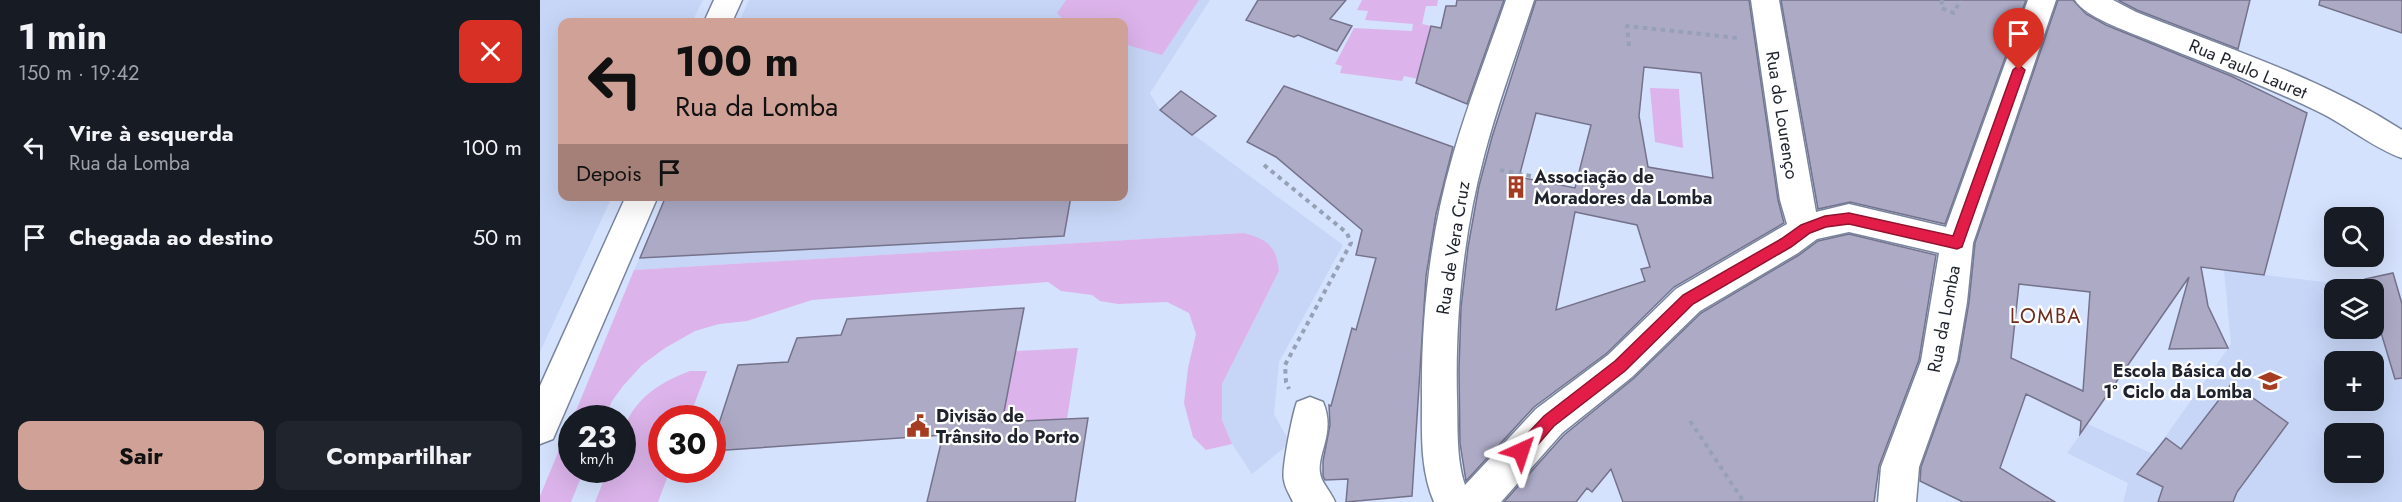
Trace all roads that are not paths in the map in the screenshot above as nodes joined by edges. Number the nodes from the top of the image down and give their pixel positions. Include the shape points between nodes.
1 (728, 0) edge
2 (1520, 0) edge
3 (1764, 0) edge
4 (2042, 0) edge
5 (2089, 0) edge
6 (720, 18) edge
7 (2402, 146) edge
8 (640, 201) edge
9 (1805, 229) junction
10 (1957, 243) junction
11 (1310, 414) road end
12 (540, 428) edge
13 (1316, 502) edge
14 (1454, 502) edge
15 (1472, 502) edge
16 (1897, 502) edge

1 - 6 street
2 - 14 street, Rua de Vera Cruz via 1466,163 1450,241 1438,349 1442,466 1444,484
3 - 9 street, Rua do Lourenço via 1796,200
4 - 10 street, Rua da Lomba
5 - 7 street, Rua Paulo Lauret via 2124,18 2283,81 2381,131
8 - 12 street
9 - 10 street via 1849,218
9 - 15 street via 1688,300 1620,366 1549,421
10 - 16 street, Rua da Lomba via 1939,361 1900,467
11 - 13 street via 1311,434 1301,469 1306,492

